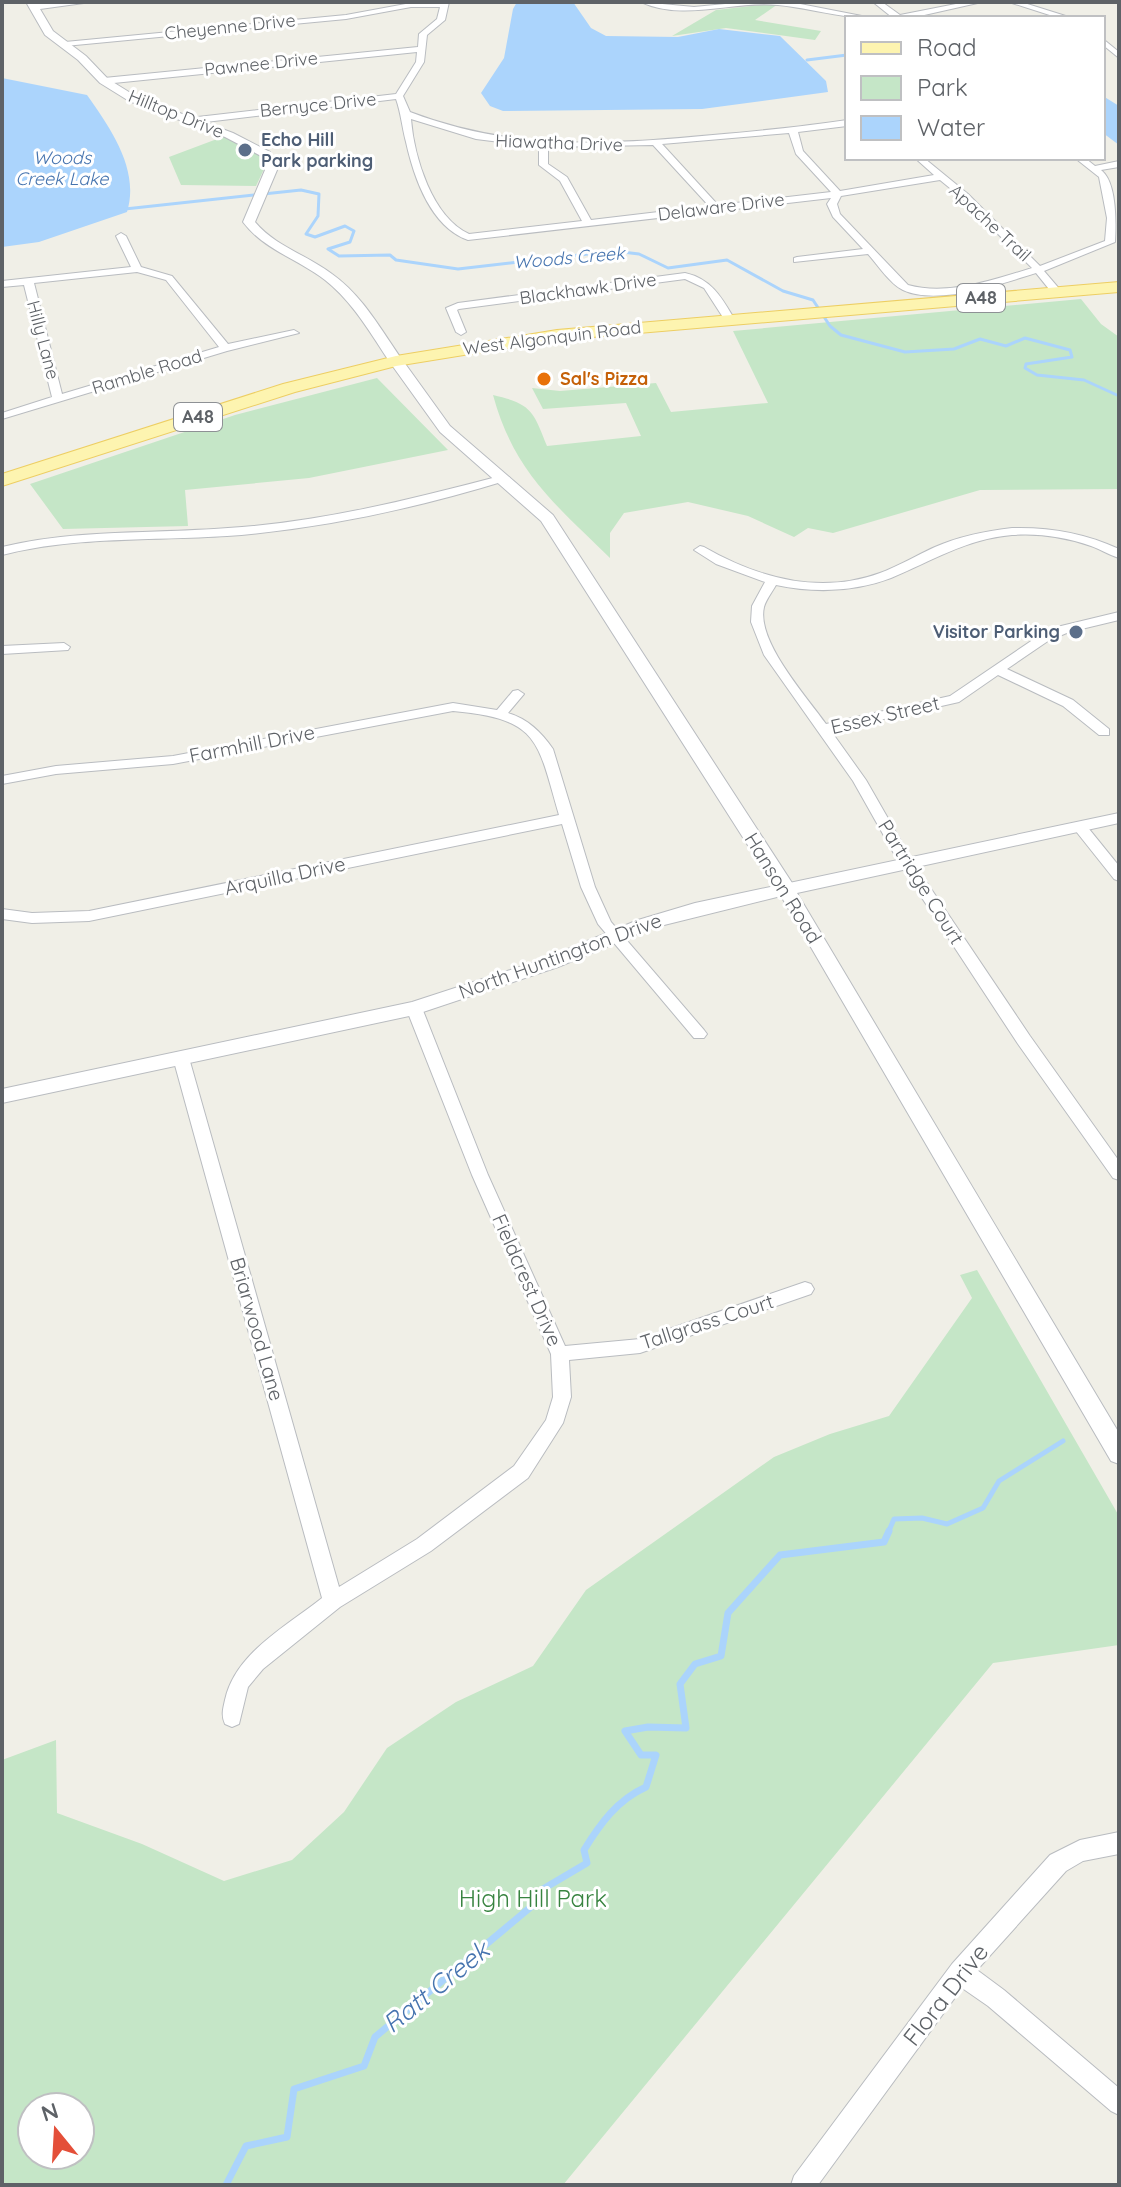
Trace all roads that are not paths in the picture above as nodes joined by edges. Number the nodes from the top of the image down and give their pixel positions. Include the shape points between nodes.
1 (86, 2) edge
2 (645, 2) edge
3 (760, 2) edge
4 (774, 2) edge
5 (877, 2) edge
6 (978, 2) edge
7 (1013, 2) edge
8 (61, 3) edge
9 (33, 4) edge
10 (443, 4) edge
11 (856, 16) edge
12 (896, 16) edge
13 (909, 16) edge
14 (1061, 16) edge
15 (65, 44) junction
16 (419, 49) junction
17 (104, 81) junction
18 (399, 96) junction
19 (406, 114) junction
20 (189, 121) junction
21 (845, 123) edge
22 (793, 131) junction
23 (656, 143) junction
24 (543, 145) junction
25 (921, 160) edge
26 (1082, 160) edge
27 (1119, 164) edge
28 (1096, 168) junction
29 (939, 177) junction
30 (838, 194) junction
31 (714, 206) junction
32 (588, 224) junction
33 (121, 236) dead end
34 (1115, 242) edge
35 (872, 251) junction
36 (797, 260) dead end
37 (137, 269) junction
38 (1041, 271) junction
39 (28, 281) junction
40 (2, 284) edge
41 (1119, 287) edge
42 (1057, 292) junction
43 (730, 320) junction
44 (461, 332) dead end
45 (294, 333) dead end
46 (225, 348) junction
47 (396, 361) junction
48 (58, 398) junction
49 (2, 416) edge
50 (504, 478) junction
51 (2, 480) edge
52 (700, 550) dead end
53 (2, 551) edge
54 (1118, 553) edge
55 (771, 582) junction
56 (1119, 616) edge
57 (64, 647) dead end
58 (2, 650) edge
59 (998, 670) junction
60 (518, 694) dead end
61 (500, 714) junction
62 (821, 729) junction
63 (1104, 732) dead end
64 (2, 780) edge
65 (568, 818) junction
66 (1119, 818) edge
67 (1080, 827) junction
68 (906, 863) junction
69 (1119, 876) edge
70 (786, 889) junction
71 (2, 914) edge
72 (616, 937) junction
73 (414, 1008) junction
74 (699, 1034) dead end
75 (181, 1058) junction
76 (2, 1096) edge
77 (1119, 1174) edge
78 (805, 1289) dead end
79 (560, 1354) junction
80 (1119, 1454) edge
81 (333, 1601) junction
82 (232, 1717) dead end
83 (1119, 1843) edge
84 (960, 1972) junction
85 (1119, 2103) edge
86 (803, 2185) edge

1 - 8 street
2 - 3 street via 687,9
3 - 4 street
4 - 11 street
5 - 12 street
6 - 13 street
7 - 14 street
8 - 9 street
9 - 15 street, Hilltop Drive via 49,33
10 - 15 street, Cheyenne Drive
10 - 16 street via 441,20 423,34
15 - 17 street, Hilltop Drive
16 - 17 street, Pawnee Drive
16 - 18 street via 420,62
17 - 20 street, Hilltop Drive
18 - 19 street
18 - 20 street, Bernyce Drive
19 - 24 street, Hiawatha Drive via 467,137
19 - 32 street, Delaware Drive via 405,135 414,163 452,232 468,237 504,235
20 - 47 street, Hilltop Drive via 266,154 271,165 249,215 253,228 335,281
21 - 22 street, Hiawatha Drive
22 - 23 street, Hiawatha Drive
22 - 30 street via 799,152
23 - 24 street, Hiawatha Drive
23 - 31 street
24 - 32 street via 544,165 564,179
25 - 29 street, Apache Trail
26 - 28 street
27 - 28 street
28 - 34 street via 1103,176
29 - 30 street, Delaware Drive
29 - 38 street, Apache Trail
30 - 31 street, Delaware Drive
30 - 35 street via 834,212
31 - 32 street, Delaware Drive
33 - 37 street
34 - 38 street
35 - 36 street
35 - 38 street via 915,292
37 - 39 street
37 - 46 street via 169,278
38 - 42 street, Apache Trail
39 - 40 street
39 - 48 street, Hilly Lane
41 - 42 main road, West Algonquin Road / A48
42 - 43 main road, West Algonquin Road / A48
43 - 44 street, Blackhawk Drive via 708,286 685,276 451,308
43 - 47 main road, West Algonquin Road / A48 via 557,335
45 - 46 street, Ramble Road
46 - 48 street, Ramble Road
47 - 50 main road, Hanson Road via 445,429
47 - 51 main road, West Algonquin Road / A48 via 289,388
48 - 49 street, Ramble Road
50 - 53 street via 422,501 272,526 58,540
50 - 70 main road, Hanson Road via 547,518 585,573
52 - 55 street
54 - 55 street via 1060,534 1007,532 968,539 868,580
55 - 62 street, Partridge Court via 758,606 761,637
56 - 59 street, Essex Street via 1044,638
57 - 58 street
59 - 62 street, Essex Street via 954,699
59 - 63 street via 1068,703
60 - 61 street
61 - 64 street, Farmhill Drive via 438,708 173,760
61 - 65 street, Farmhill Drive via 542,742
62 - 68 street, Partridge Court via 859,780
65 - 71 street, Arquilla Drive via 89,916
65 - 72 street, Farmhill Drive via 588,887
66 - 67 street, North Huntington Drive
67 - 68 street, North Huntington Drive
67 - 69 street
68 - 70 street, North Huntington Drive
68 - 77 street, Partridge Court
70 - 72 street, North Huntington Drive via 695,909
70 - 80 street, Hanson Road
72 - 73 street, North Huntington Drive
72 - 74 street, Farmhill Drive
73 - 75 street, North Huntington Drive
73 - 79 street, Fieldcrest Drive via 480,1175
75 - 76 street, North Huntington Drive
75 - 81 street, Briarwood Lane
78 - 79 street, Tallgrass Court via 640,1346
79 - 81 street, Fieldcrest Drive via 562,1397 554,1423 521,1472 424,1545
81 - 82 street, Fieldcrest Drive via 256,1662 239,1683
83 - 84 street, Flora Drive via 1080,1851 1058,1863
84 - 85 street
84 - 86 street, Flora Drive

